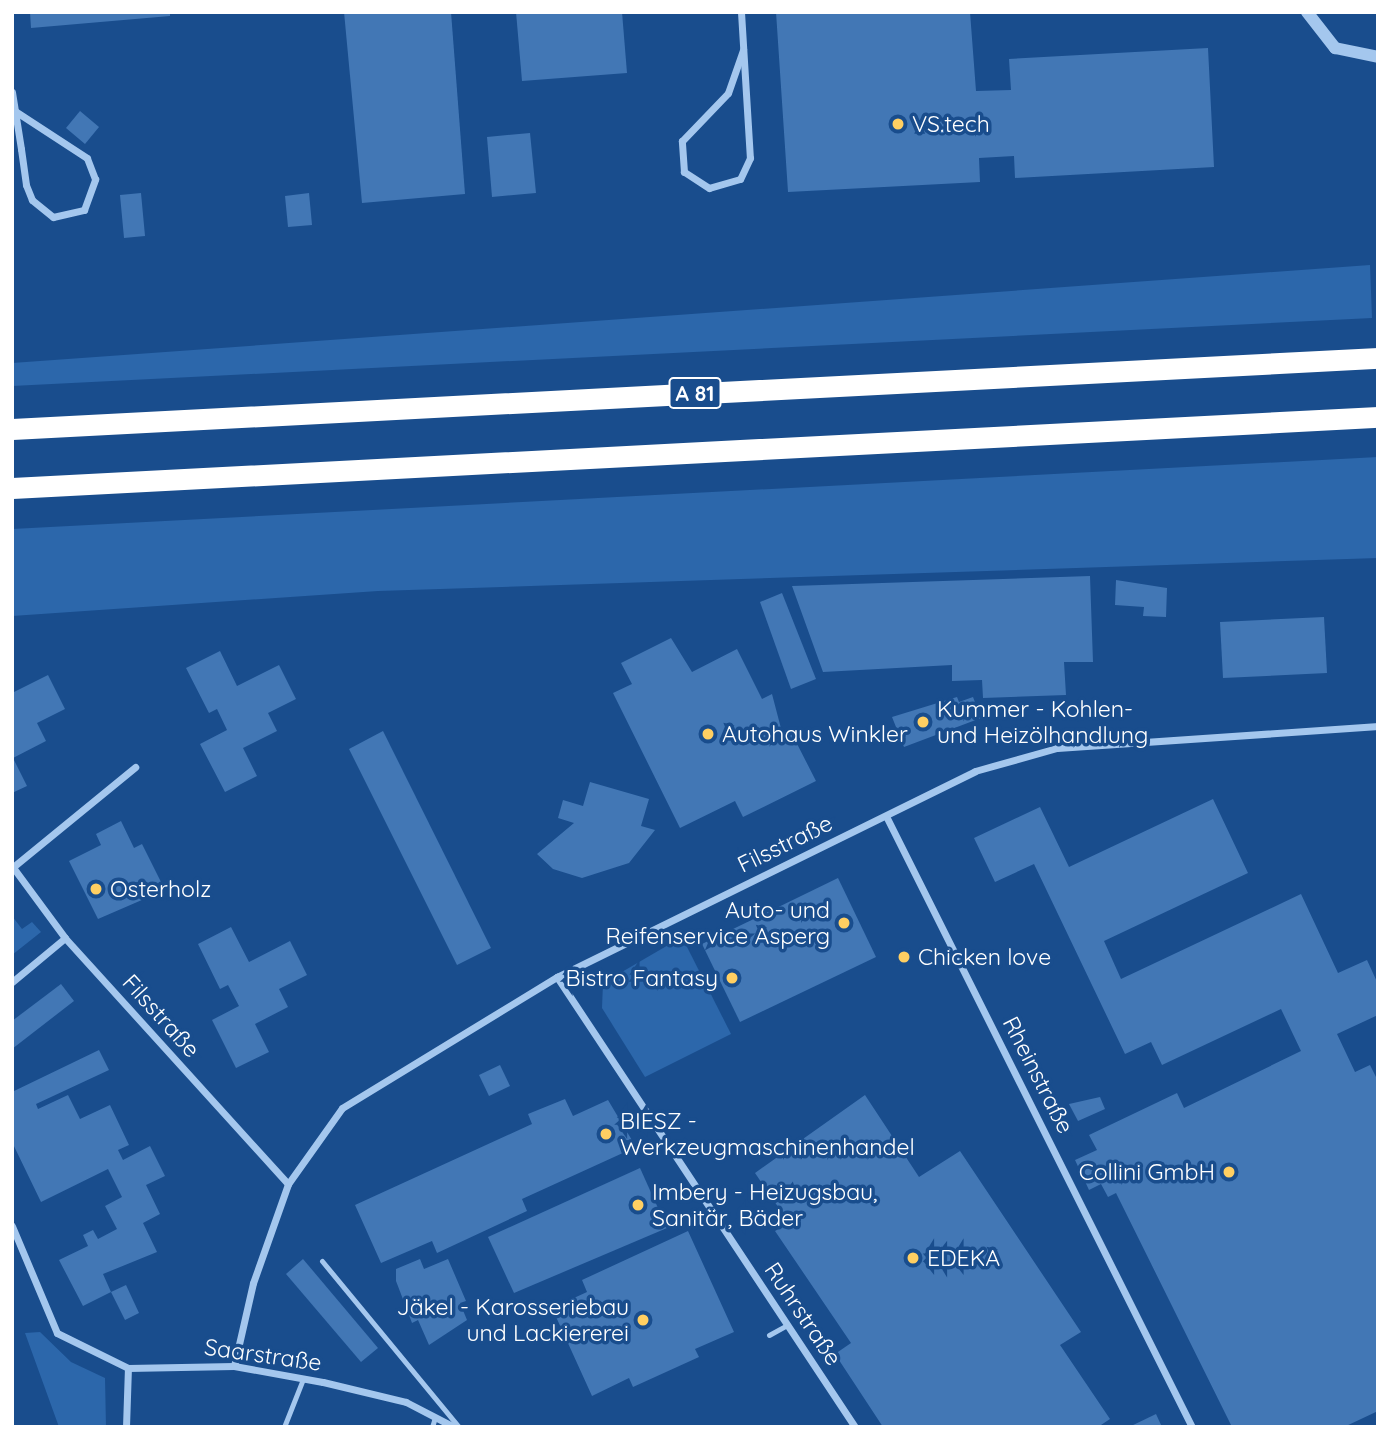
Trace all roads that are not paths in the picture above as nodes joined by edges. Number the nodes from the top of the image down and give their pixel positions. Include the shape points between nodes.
1 (741, 12) edge
2 (1307, 12) edge
3 (743, 50) junction
4 (1378, 58) edge
5 (12, 92) edge
6 (15, 111) junction
7 (1378, 358) edge
8 (1378, 417) edge
9 (12, 429) edge
10 (12, 488) edge
11 (1378, 726) edge
12 (135, 766) dead end
13 (886, 816) junction
14 (13, 867) edge
15 (65, 938) junction
16 (557, 977) junction
17 (12, 982) edge
18 (288, 1184) junction
19 (12, 1226) edge
20 (322, 1261) dead end
21 (787, 1325) junction
22 (769, 1335) dead end
23 (234, 1366) junction
24 (128, 1368) junction
25 (303, 1378) junction
26 (435, 1416) junction
27 (125, 1427) edge
28 (284, 1427) edge
29 (432, 1427) edge
30 (457, 1427) edge
31 (855, 1427) edge
32 (1192, 1427) edge

1 - 3 street
2 - 4 street via 1335,48
3 - 3 street via 748,171 709,188 684,172 682,141 728,93
5 - 6 street
6 - 6 street via 32,200 53,217 84,210 95,179 87,158
7 - 9 highway, A 81
8 - 10 highway
11 - 13 street, Filsstraße via 1057,748 975,771
12 - 14 street, Filsstraße
13 - 16 street, Filsstraße
13 - 32 street, Rheinstraße
14 - 15 street, Filsstraße
15 - 17 street
15 - 18 street, Filsstraße
16 - 18 street, Filsstraße via 342,1108
16 - 21 street, Ruhrstraße
18 - 23 street, Filsstraße via 253,1283
19 - 24 street, Saarstraße via 57,1333
20 - 30 lane
21 - 22 lane
21 - 31 street, Ruhrstraße
23 - 24 street, Saarstraße
23 - 25 street, Saarstraße
24 - 27 street
25 - 26 street, Saarstraße via 406,1402
25 - 28 lane
26 - 29 lane
26 - 30 street, Saarstraße

